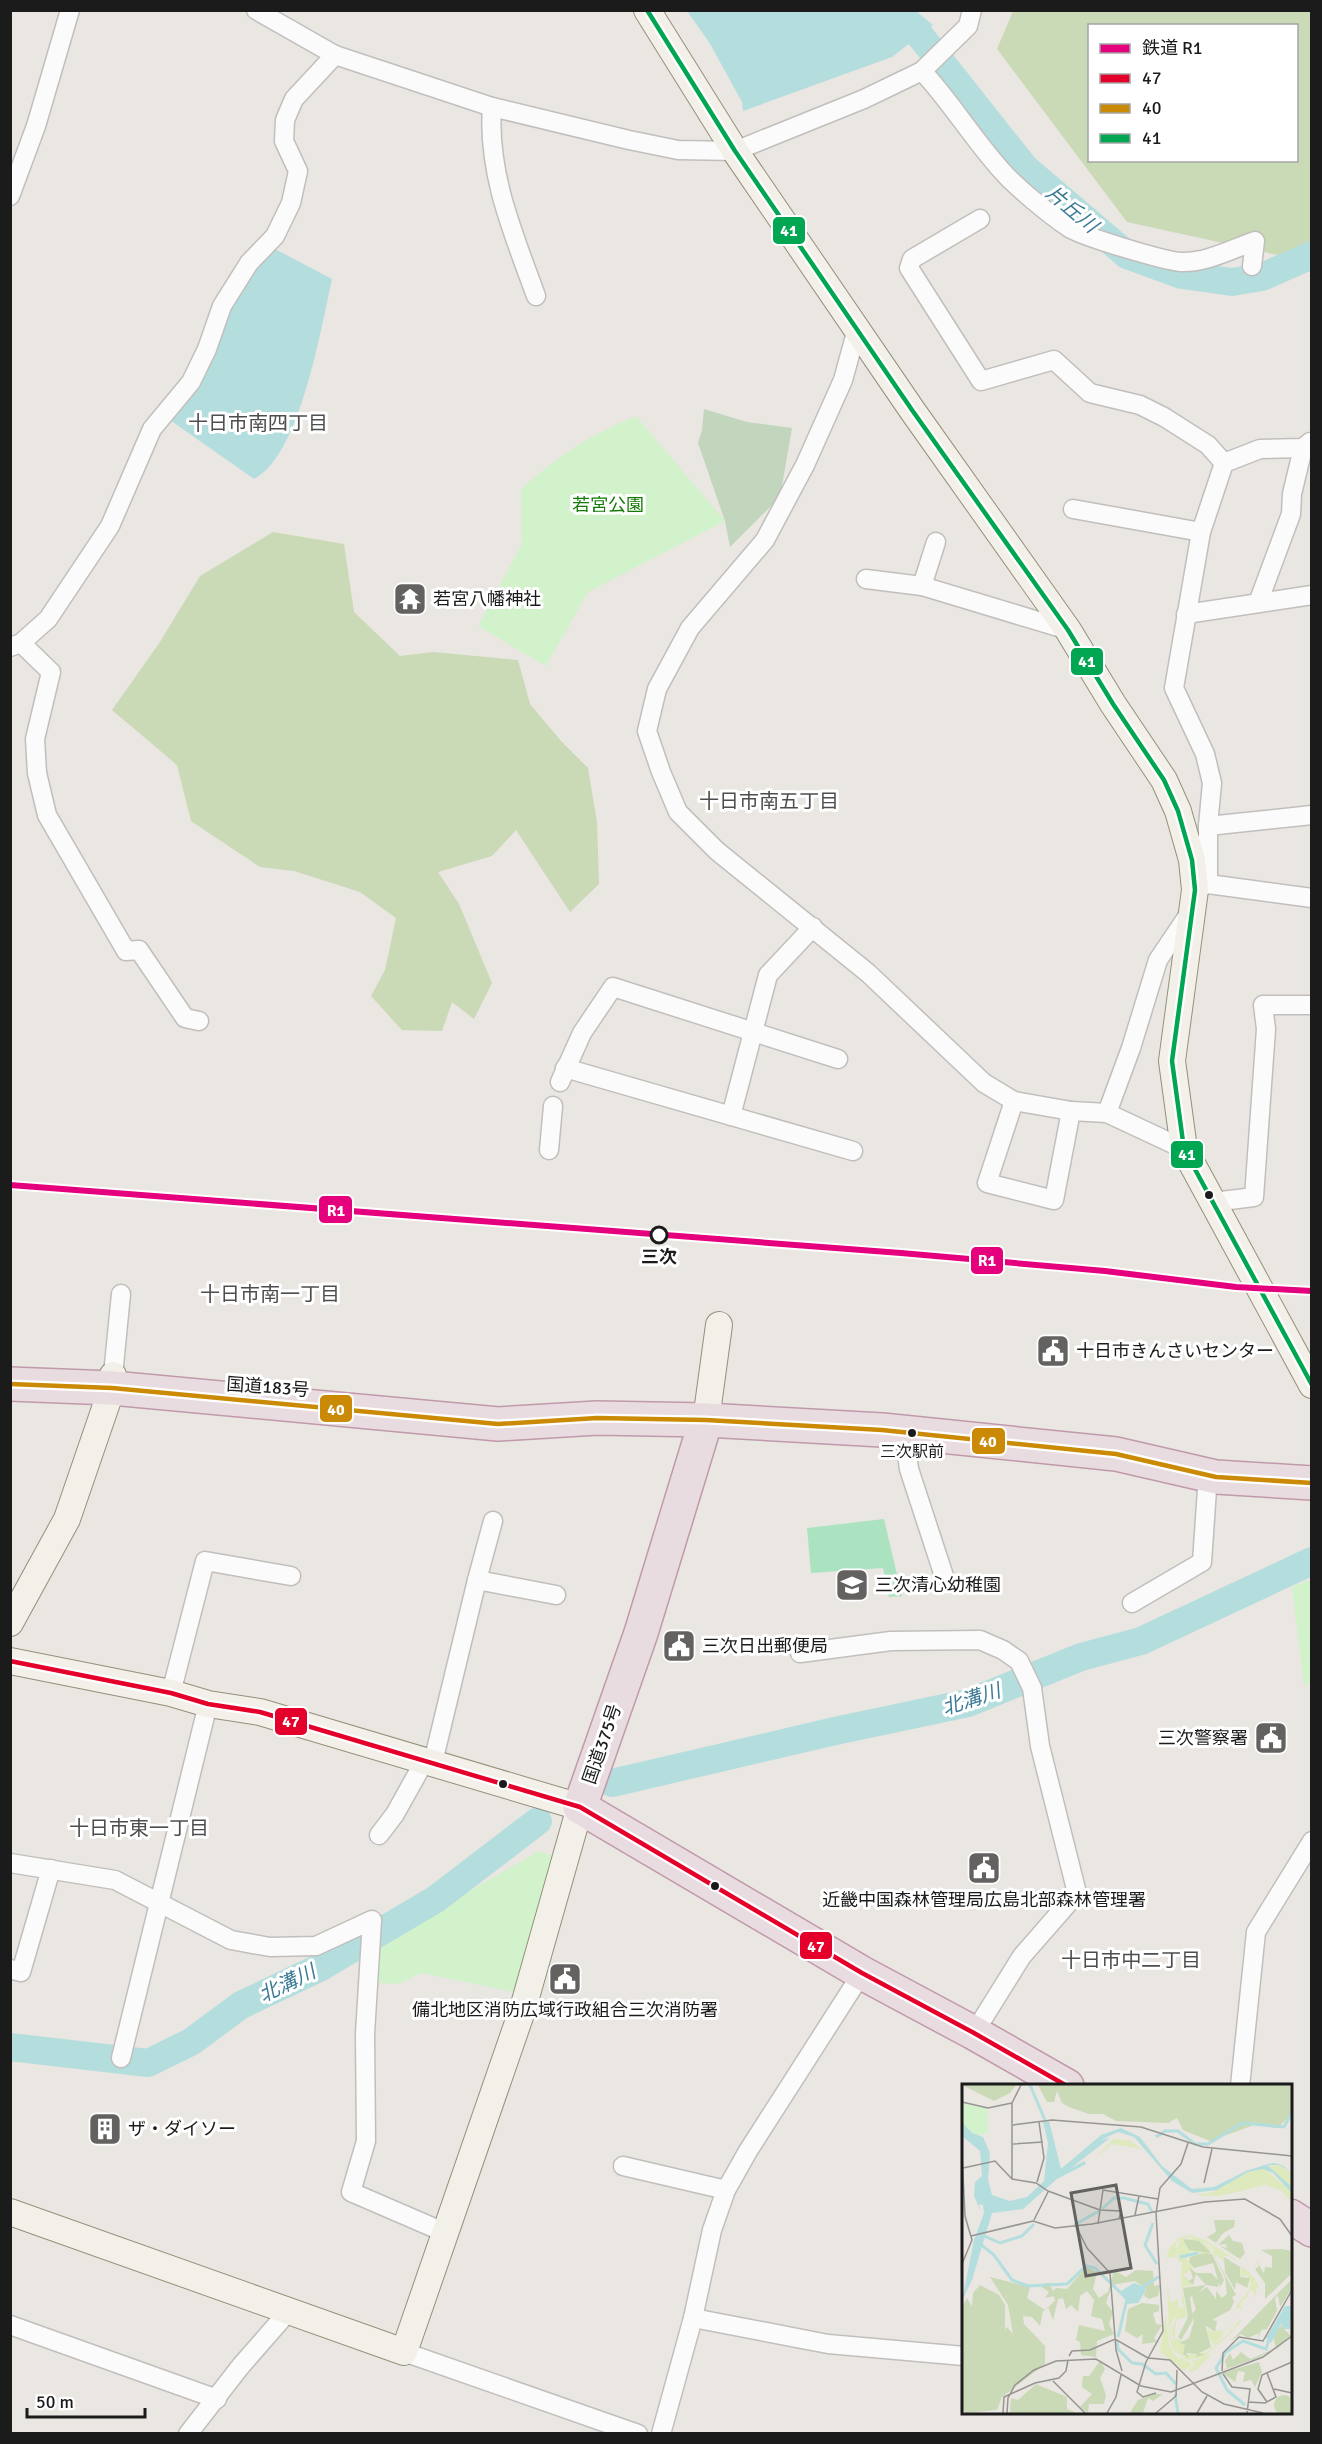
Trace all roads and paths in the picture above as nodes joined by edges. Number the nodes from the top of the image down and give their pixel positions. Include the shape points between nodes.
1 (70, 10) edge
2 (256, 10) edge
3 (647, 10) edge
4 (972, 10) edge
5 (335, 55) junction
6 (922, 71) junction
7 (492, 107) junction
8 (735, 151) junction
9 (10, 196) edge
10 (980, 219) dead end
11 (1252, 266) dead end
12 (536, 296) dead end
13 (857, 329) junction
14 (1307, 444) edge
15 (1224, 463) junction
16 (1073, 509) dead end
17 (1201, 532) junction
18 (936, 542) dead end
19 (866, 579) dead end
20 (922, 586) junction
21 (1311, 595) edge
22 (1258, 603) junction
23 (1186, 614) junction
24 (1068, 630) junction
25 (16, 645) edge
26 (1311, 815) edge
27 (1209, 826) junction
28 (1198, 894) junction
29 (1311, 898) edge
30 (813, 927) junction
31 (1311, 1005) edge
32 (199, 1021) dead end
33 (754, 1031) junction
34 (838, 1059) dead end
35 (1014, 1101) junction
36 (552, 1106) dead end
37 (1071, 1111) junction
38 (1107, 1113) junction
39 (731, 1116) junction
40 (1185, 1149) junction
41 (549, 1150) dead end
42 (853, 1151) dead end
43 (1213, 1202) junction
44 (121, 1294) dead end
45 (719, 1324) dead end
46 (10, 1369) edge
47 (113, 1381) junction
48 (10, 1384) edge
49 (1311, 1385) edge
50 (706, 1419) junction
51 (904, 1432) junction
52 (1208, 1475) junction
53 (1311, 1483) edge
54 (494, 1521) dead end
55 (291, 1576) dead end
56 (944, 1576) dead end
57 (477, 1580) junction
58 (556, 1595) dead end
59 (1132, 1603) dead end
60 (10, 1623) edge
61 (800, 1653) dead end
62 (10, 1661) edge
63 (171, 1693) junction
64 (208, 1704) junction
65 (429, 1761) junction
66 (580, 1807) junction
67 (379, 1835) dead end
68 (1311, 1841) edge
69 (10, 1863) edge
70 (51, 1869) junction
71 (161, 1902) junction
72 (10, 1969) edge
73 (862, 1973) junction
74 (974, 2032) junction
75 (121, 2058) dead end
76 (1065, 2084) edge
77 (1240, 2084) edge
78 (623, 2166) dead end
79 (726, 2190) junction
80 (10, 2212) edge
81 (1292, 2217) edge
82 (1311, 2230) edge
83 (446, 2233) junction
84 (287, 2313) junction
85 (693, 2318) junction
86 (10, 2325) edge
87 (404, 2352) junction
88 (962, 2356) edge
89 (217, 2399) junction
90 (188, 2433) edge
91 (632, 2433) edge
92 (661, 2433) edge

1 - 9 street via 36,126
2 - 5 street
3 - 8 street
4 - 6 street via 968,26
5 - 7 street
5 - 25 street via 294,99 285,120 284,141 298,171 291,203 275,236 249,263 222,306 191,382 152,429 110,526 48,619
6 - 8 street
6 - 11 street via 1004,173 1069,229 1180,262 1206,258 1255,241
7 - 8 street via 678,150
7 - 12 street via 490,129 500,191
8 - 13 street
10 - 15 street via 912,259 909,268 981,381 1054,360 1090,393 1140,405 1164,417 1208,445
13 - 24 street
13 - 30 street via 843,380 805,465 765,540 690,628 657,689 647,731 678,812 717,851
14 - 15 street via 1260,449
14 - 22 street via 1292,494 1291,514
15 - 17 street
16 - 17 street
17 - 23 street
18 - 20 street
19 - 20 street
20 - 24 street
21 - 22 street
22 - 23 street
23 - 27 street via 1174,688 1205,754 1212,783
24 - 28 street via 1168,790 1178,811
25 - 32 street via 51,672 35,740 37,773 47,815 126,951 139,950 185,1018
26 - 27 street
27 - 28 street
28 - 29 street
28 - 38 street via 1158,960
28 - 40 street via 1172,1061
30 - 33 street via 768,975
30 - 35 street via 984,1083
31 - 43 street via 1263,1005 1266,1029 1254,1197
33 - 34 street
33 - 39 street
33 - 39 street via 613,987 582,1033 562,1075
35 - 37 street
35 - 37 street via 987,1182 1054,1200
36 - 41 street
37 - 38 street
38 - 40 street
39 - 42 street
40 - 43 street
43 - 49 street
44 - 47 street
45 - 50 street
46 - 47 highway, 国道183号
47 - 48 highway, 国道183号
47 - 50 highway, 国道183号 via 498,1424 597,1418
47 - 60 street via 67,1519
50 - 51 highway, 国道183号
50 - 66 highway, 国道375号 via 641,1632
51 - 52 highway, 国道183号 via 1116,1454
51 - 56 street via 909,1469
52 - 53 highway, 国道183号
52 - 59 street via 1202,1562
54 - 57 street
55 - 63 street via 205,1561
57 - 58 street
57 - 65 street
61 - 74 street via 891,1641 980,1640 1019,1661 1027,1676 1040,1746 1077,1893 1022,1956
62 - 63 street
63 - 64 street
64 - 65 street via 260,1712
64 - 71 street
65 - 66 street
65 - 67 street
66 - 73 highway, 国道375号
66 - 83 street via 523,2008
68 - 77 street via 1256,1932
69 - 70 street
70 - 71 street via 116,1880
70 - 72 street via 21,1972
71 - 75 street
71 - 83 street via 231,1940 270,1947 316,1946 372,1920 366,2141 351,2193
73 - 74 highway, 国道375号
73 - 79 street
74 - 76 highway, 国道375号
78 - 79 street
79 - 85 street via 712,2230
80 - 84 street
81 - 82 highway
83 - 87 street
84 - 87 street
84 - 89 street
85 - 88 street via 828,2344
85 - 92 street
86 - 89 street
87 - 91 street
89 - 90 street

